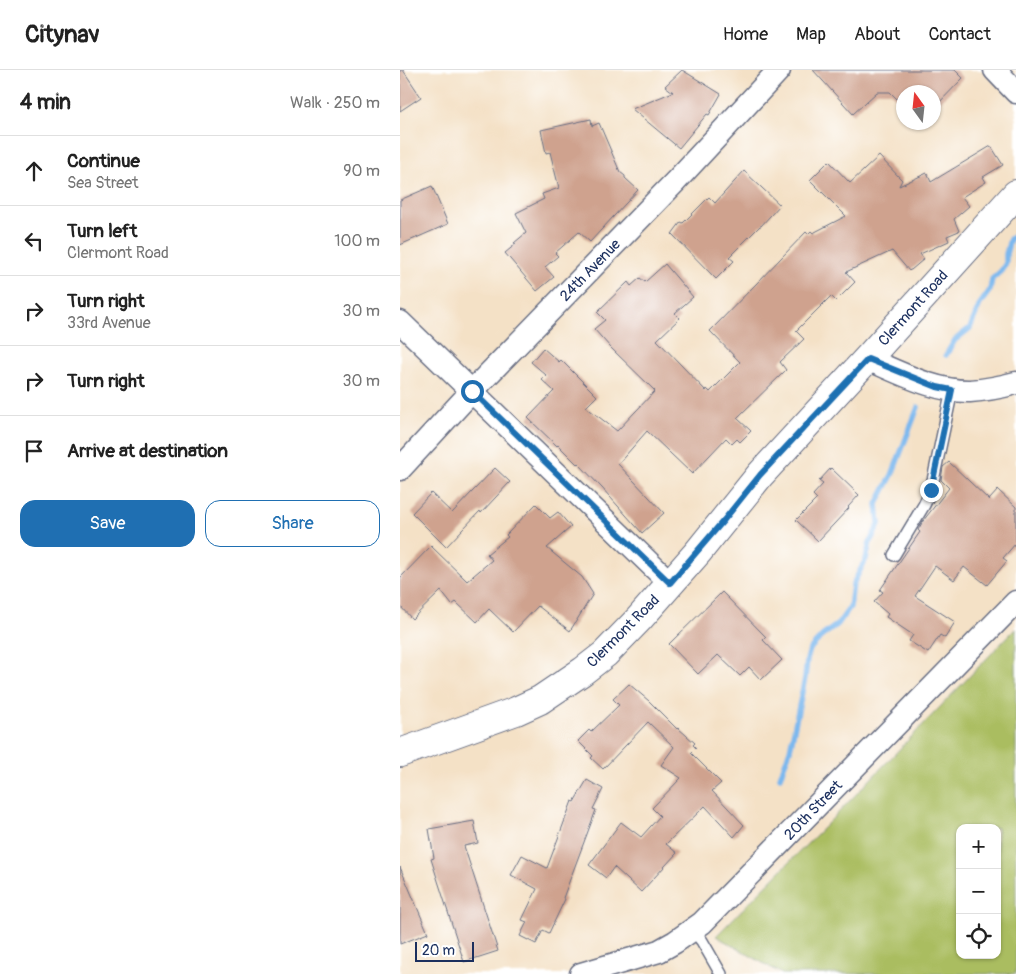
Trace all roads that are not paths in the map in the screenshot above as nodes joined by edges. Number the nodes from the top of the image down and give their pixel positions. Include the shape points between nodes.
1 (779, 70) edge
2 (995, 70) edge
3 (1016, 92) edge
4 (1016, 194) edge
5 (400, 322) edge
6 (868, 359) junction
7 (1016, 383) edge
8 (952, 390) junction
9 (472, 391) junction
10 (400, 469) edge
11 (894, 555) dead end
12 (670, 583) junction
13 (1016, 602) edge
14 (400, 753) edge
15 (693, 930) junction
16 (581, 974) edge
17 (721, 974) edge

1 - 9 street, 24th Avenue
2 - 3 street
4 - 6 street, Clermont Road
5 - 9 street
6 - 8 street
6 - 12 street, Clermont Road via 760,475
7 - 8 street via 983,390
8 - 11 lane via 931,490
9 - 10 street, 24th Avenue
9 - 12 street
12 - 14 street, Clermont Road via 605,654 540,700
13 - 15 street, 20th Street
15 - 16 street, 20th Street via 659,951
15 - 17 lane

